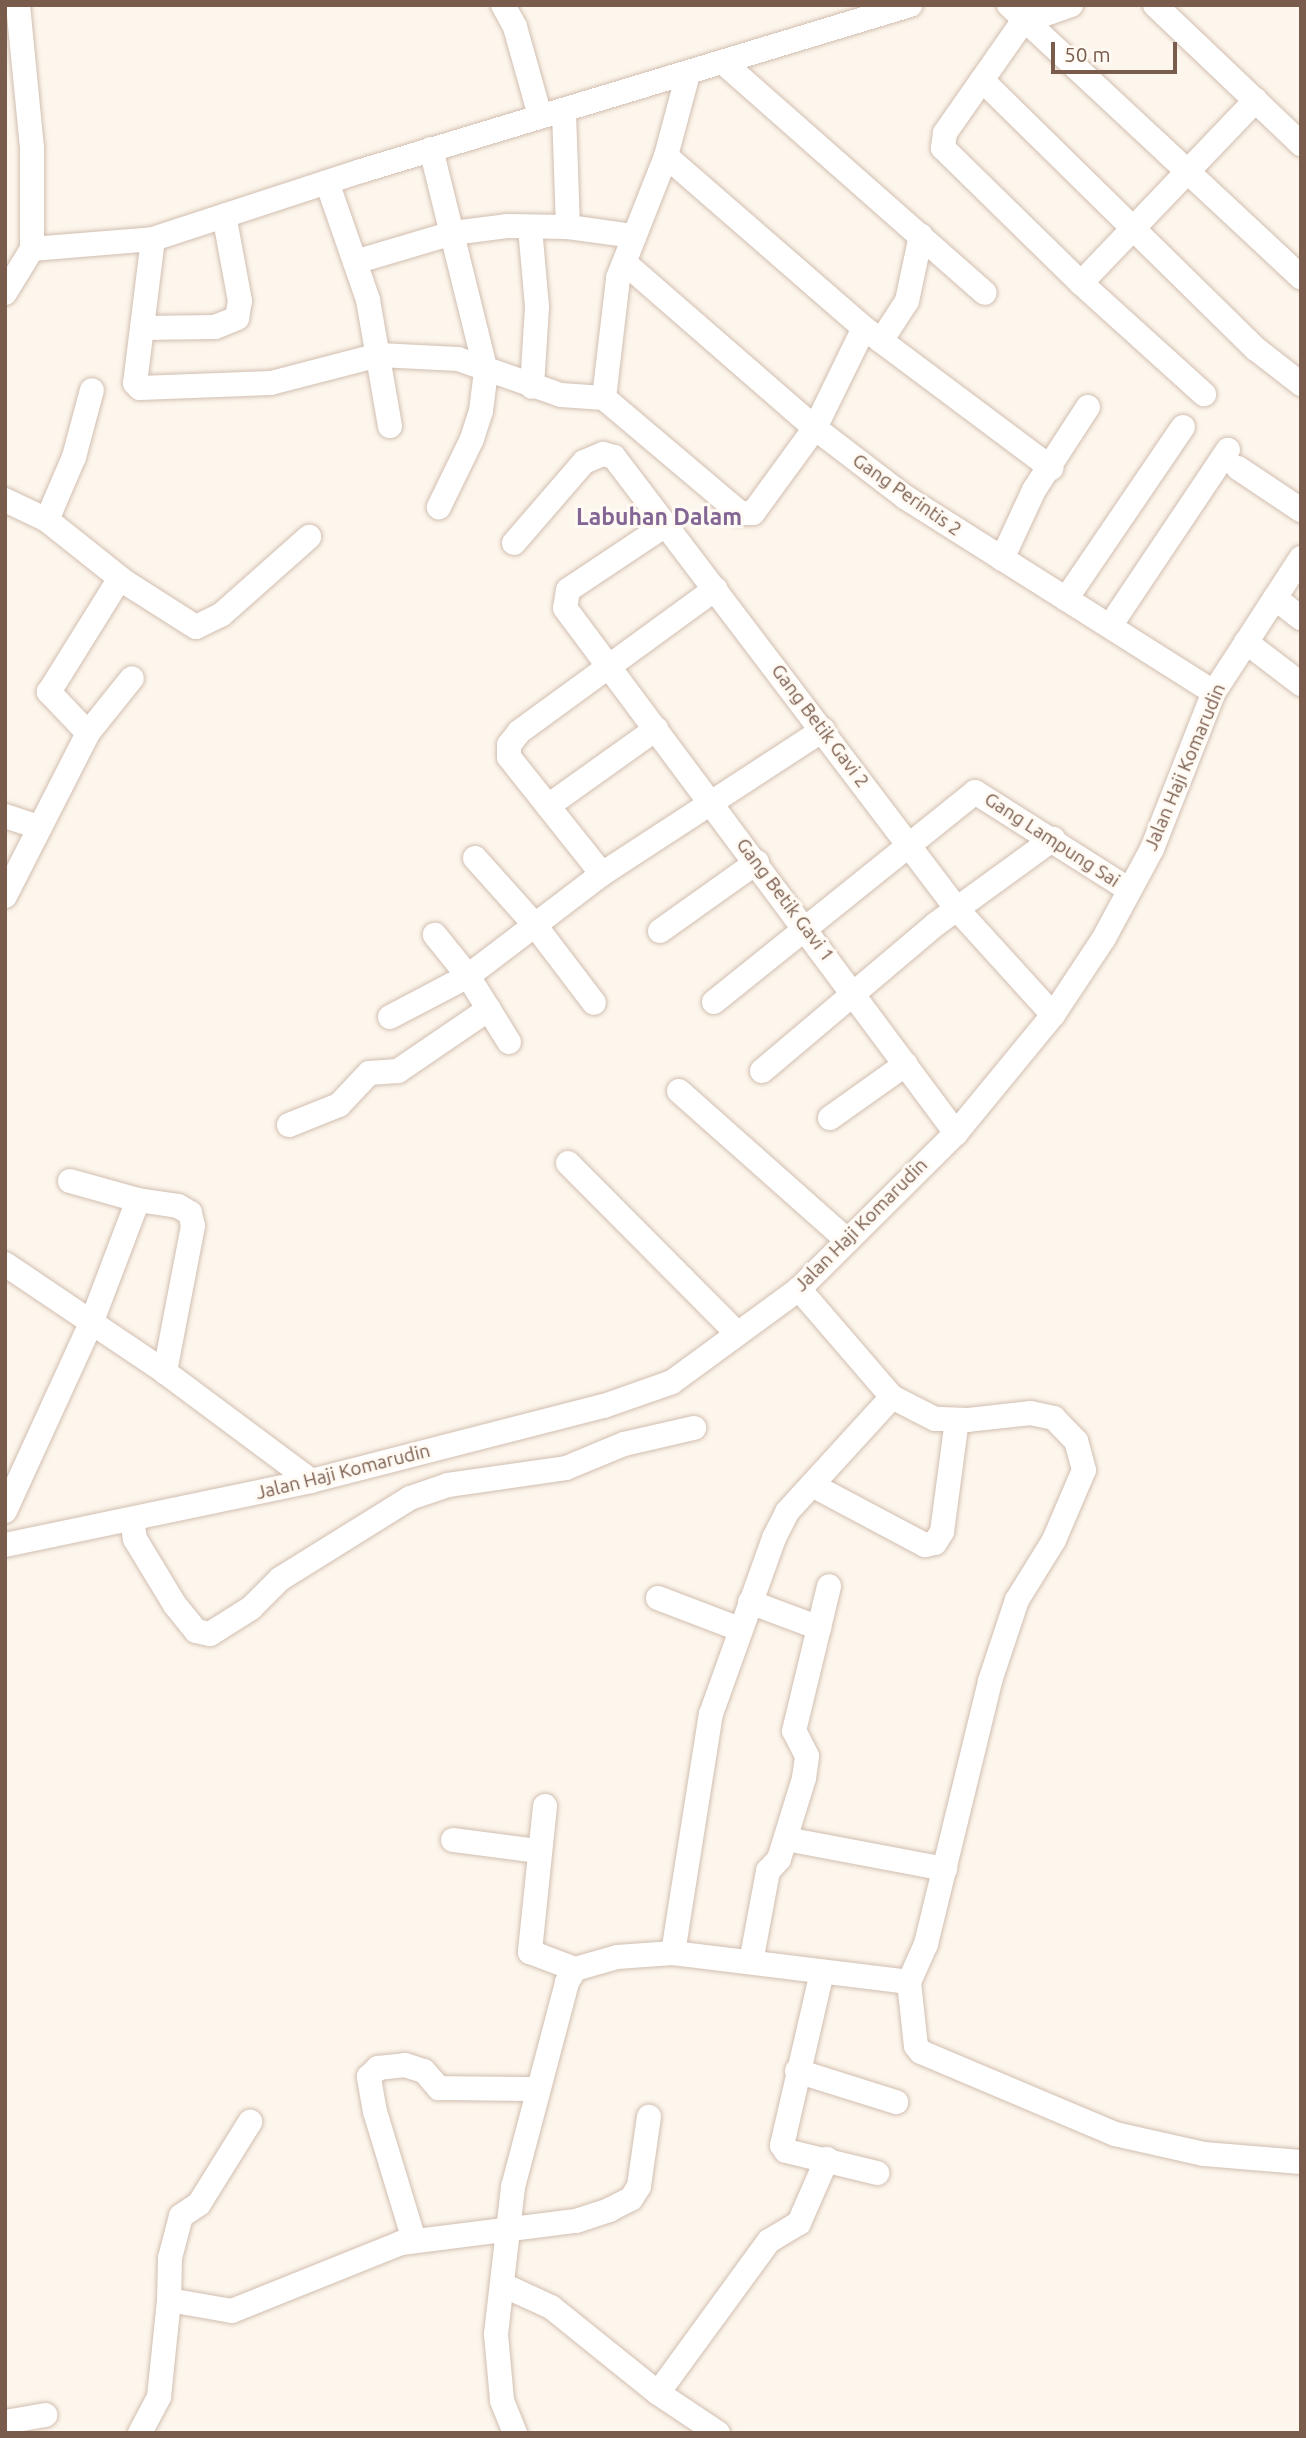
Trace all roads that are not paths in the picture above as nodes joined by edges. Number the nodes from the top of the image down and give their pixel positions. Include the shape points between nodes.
1 (18, 5) edge
2 (503, 5) edge
3 (910, 5) edge
4 (1071, 5) edge
5 (1155, 5) edge
6 (871, 11) edge
7 (1020, 16) edge
8 (725, 64) junction
9 (688, 74) junction
10 (982, 80) junction
11 (1256, 100) junction
12 (552, 113) junction
13 (1301, 144) edge
14 (431, 149) junction
15 (666, 156) junction
16 (1186, 172) junction
17 (327, 182) junction
18 (224, 215) junction
19 (568, 227) junction
20 (1133, 227) junction
21 (530, 228) junction
22 (453, 233) junction
23 (921, 235) junction
24 (635, 236) junction
25 (153, 239) junction
26 (32, 249) junction
27 (355, 262) junction
28 (625, 263) junction
29 (1301, 277) edge
30 (1081, 284) junction
31 (5, 293) edge
32 (985, 293) dead end
33 (142, 328) junction
34 (873, 334) junction
35 (379, 355) junction
36 (486, 371) junction
37 (1301, 384) edge
38 (532, 387) junction
39 (92, 390) dead end
40 (1204, 394) dead end
41 (604, 398) junction
42 (1088, 407) dead end
43 (390, 426) dead end
44 (1183, 427) dead end
45 (815, 428) junction
46 (1051, 468) junction
47 (5, 500) edge
48 (439, 507) dead end
49 (1301, 510) edge
50 (47, 520) junction
51 (664, 526) junction
52 (309, 537) dead end
53 (514, 543) dead end
54 (1301, 558) edge
55 (1002, 559) junction
56 (120, 578) junction
57 (715, 589) junction
58 (1275, 598) junction
59 (1066, 599) junction
60 (1301, 618) edge
61 (1110, 626) junction
62 (1246, 642) junction
63 (613, 667) junction
64 (132, 678) dead end
65 (1301, 684) edge
66 (1214, 692) junction
67 (656, 729) junction
68 (823, 730) junction
69 (88, 733) junction
70 (711, 802) junction
71 (548, 806) junction
72 (5, 816) edge
73 (38, 827) junction
74 (1053, 839) junction
75 (910, 845) junction
76 (475, 859) dead end
77 (757, 862) junction
78 (602, 874) junction
79 (1128, 889) junction
80 (5, 896) edge
81 (957, 909) junction
82 (534, 924) junction
83 (805, 927) junction
84 (660, 931) dead end
85 (435, 934) dead end
86 (468, 976) junction
87 (855, 994) junction
88 (714, 1002) dead end
89 (594, 1003) dead end
90 (489, 1009) junction
91 (1053, 1016) junction
92 (390, 1017) dead end
93 (509, 1042) dead end
94 (906, 1064) junction
95 (762, 1071) dead end
96 (679, 1091) dead end
97 (830, 1118) dead end
98 (289, 1125) dead end
99 (956, 1133) junction
100 (568, 1163) dead end
101 (70, 1181) dead end
102 (138, 1200) junction
103 (848, 1240) junction
104 (5, 1264) edge
105 (799, 1289) junction
106 (92, 1321) junction
107 (737, 1333) junction
108 (165, 1372) junction
109 (892, 1397) junction
110 (957, 1420) junction
111 (694, 1428) dead end
112 (311, 1481) junction
113 (812, 1485) junction
114 (5, 1511) edge
115 (133, 1529) junction
116 (6, 1539) edge
117 (830, 1586) dead end
118 (657, 1598) dead end
119 (750, 1602) junction
120 (819, 1628) junction
121 (739, 1629) junction
122 (545, 1807) dead end
123 (786, 1839) junction
124 (453, 1840) dead end
125 (538, 1851) junction
126 (945, 1869) junction
127 (673, 1953) junction
128 (751, 1962) junction
129 (575, 1969) junction
130 (822, 1972) junction
131 (909, 1982) junction
132 (797, 2071) junction
133 (536, 2089) junction
134 (896, 2102) dead end
135 (649, 2116) dead end
136 (250, 2122) dead end
137 (827, 2159) junction
138 (1301, 2162) edge
139 (877, 2173) dead end
140 (509, 2231) junction
141 (414, 2240) junction
142 (503, 2286) junction
143 (169, 2300) junction
144 (658, 2393) junction
145 (45, 2414) dead end
146 (10, 2426) edge
147 (140, 2433) edge
148 (515, 2433) edge
149 (718, 2433) edge

1 - 26 street via 32,148
2 - 12 street
3 - 6 street
4 - 7 street
5 - 11 street
6 - 8 street
7 - 10 street
7 - 16 street
8 - 9 street
8 - 23 street
9 - 12 street
9 - 15 street
10 - 20 street
10 - 30 street via 945,134 943,148
11 - 13 street
11 - 16 street
12 - 14 street
12 - 19 street
14 - 17 street
14 - 22 street
15 - 24 street
15 - 34 street
16 - 20 street
16 - 29 street
17 - 18 street
17 - 27 street
18 - 25 street
18 - 33 street via 240,301 237,318 215,327
19 - 21 street
19 - 24 street
20 - 30 street
20 - 37 street via 1256,349
21 - 22 street
21 - 38 street via 537,307
22 - 27 street
22 - 36 street
23 - 32 street
23 - 34 street via 907,301
24 - 28 street
25 - 26 street
25 - 33 street
26 - 31 street
27 - 35 street
28 - 41 street via 611,314
28 - 45 street, Gang Perintis 2
30 - 40 street
33 - 35 street via 135,383 140,388 271,383
34 - 45 street
34 - 46 street
35 - 36 street via 458,359
35 - 43 street
36 - 38 street
36 - 48 street via 472,439
38 - 41 street via 576,399
39 - 50 street via 74,457
41 - 45 street via 740,513 753,513
42 - 46 street
44 - 59 street
45 - 55 street, Gang Perintis 2 via 905,497
46 - 55 street via 1034,490
47 - 50 street
49 - 61 street via 1233,459
50 - 56 street
51 - 53 street, Gang Betik Gavi 2 via 614,457 603,454 584,462
51 - 57 street, Gang Betik Gavi 2
51 - 63 street, Gang Betik Gavi 1 via 565,594 565,608
52 - 56 street via 203,626 188,624
54 - 58 street, Jalan Haji Komarudin
55 - 59 street, Gang Perintis 2
56 - 69 street via 49,692
57 - 63 street via 686,606
57 - 68 street, Gang Betik Gavi 2
58 - 60 street
58 - 62 street, Jalan Haji Komarudin
59 - 61 street, Gang Perintis 2
61 - 66 street, Gang Perintis 2
62 - 65 street
62 - 66 street, Jalan Haji Komarudin
63 - 67 street, Gang Betik Gavi 1
63 - 71 street via 519,732 509,746 509,757
64 - 69 street
66 - 79 street, Jalan Haji Komarudin via 1171,808
67 - 70 street, Gang Betik Gavi 1
67 - 71 street
68 - 70 street
68 - 75 street, Gang Betik Gavi 2
69 - 73 street
70 - 77 street, Gang Betik Gavi 1
70 - 78 street
71 - 78 street
72 - 73 street
73 - 80 street
74 - 75 street, Gang Lampung Sai via 975,792
74 - 79 street, Gang Lampung Sai
74 - 81 street
75 - 81 street, Gang Betik Gavi 2
75 - 83 street
76 - 82 street
77 - 83 street, Gang Betik Gavi 1
77 - 84 street
78 - 82 street
79 - 91 street, Jalan Haji Komarudin via 1104,938
81 - 87 street
81 - 91 street, Gang Betik Gavi 2
82 - 86 street
82 - 89 street
83 - 87 street, Gang Betik Gavi 1
83 - 88 street
85 - 86 street
86 - 90 street
86 - 92 street
87 - 94 street, Gang Betik Gavi 1
87 - 95 street
90 - 93 street
90 - 98 street via 398,1071 369,1073 339,1105
91 - 99 street, Jalan Haji Komarudin
94 - 97 street
94 - 99 street, Gang Betik Gavi 1
96 - 103 street
99 - 103 street, Jalan Haji Komarudin
100 - 107 street
101 - 102 street
102 - 106 street
102 - 108 street via 178,1206 190,1213 193,1226
103 - 105 street, Jalan Haji Komarudin
104 - 106 street
105 - 107 street, Jalan Haji Komarudin
105 - 109 street
106 - 108 street
106 - 114 street
107 - 112 street, Jalan Haji Komarudin via 672,1382 650,1392
108 - 112 street
109 - 110 street via 935,1419
109 - 113 street
110 - 113 street via 942,1532 935,1543 925,1545
110 - 126 street via 1031,1413 1054,1418 1076,1441 1084,1471 1054,1541 1017,1600 990,1681
111 - 115 street via 624,1444 566,1468 448,1485 410,1498 280,1579 251,1608 210,1634 192,1628
112 - 115 street, Jalan Haji Komarudin
113 - 119 street via 780,1524
115 - 116 street, Jalan Haji Komarudin
117 - 120 street
118 - 121 street
119 - 120 street
119 - 121 street
120 - 123 street via 794,1731 808,1759
121 - 127 street via 711,1714
122 - 125 street
123 - 126 street
123 - 128 street via 765,1880
124 - 125 street
125 - 129 street via 530,1952
126 - 131 street via 926,1944
127 - 128 street
127 - 129 street via 617,1957
128 - 130 street
129 - 133 street via 560,2001
130 - 131 street
130 - 132 street
131 - 138 street via 916,2046 921,2052 1115,2134 1205,2154
132 - 134 street
132 - 137 street via 782,2145 786,2151
133 - 140 street via 513,2187
133 - 141 street via 439,2088 424,2071 405,2064 378,2068 369,2077 374,2112
135 - 140 street via 639,2186 631,2199 576,2221
136 - 143 street via 199,2204 181,2216 170,2258
137 - 139 street
137 - 144 street via 799,2224 769,2241
140 - 141 street
140 - 142 street
141 - 143 street via 232,2311
142 - 144 street via 551,2307
142 - 148 street via 496,2361 502,2400
143 - 147 street via 159,2397
144 - 149 street
145 - 146 street

